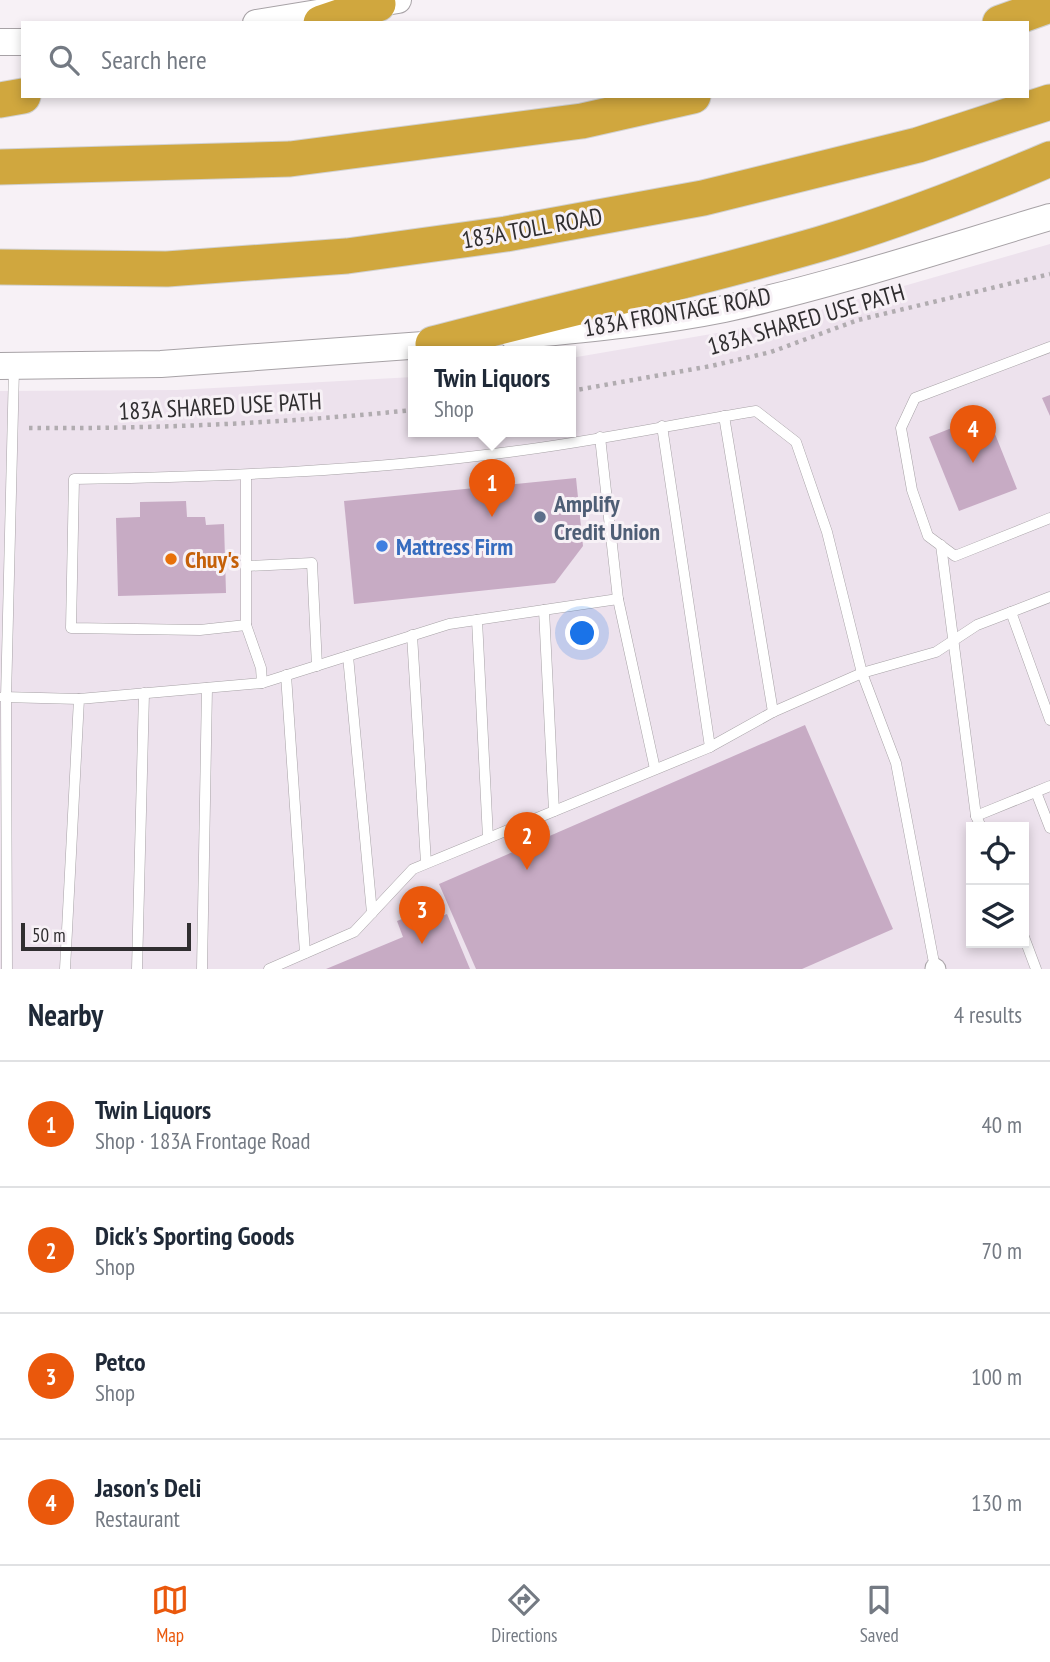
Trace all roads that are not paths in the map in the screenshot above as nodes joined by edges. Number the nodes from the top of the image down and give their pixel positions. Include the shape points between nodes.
1 (388, 2) edge
2 (1050, 5) edge
3 (269, 21) edge
4 (327, 21) edge
5 (1006, 21) edge
6 (0, 42) edge
7 (21, 42) edge
8 (21, 96) edge
9 (685, 98) edge
10 (0, 100) edge
11 (1050, 102) edge
12 (1050, 159) edge
13 (0, 167) edge
14 (1050, 217) edge
15 (0, 267) edge
16 (433, 344) junction
17 (1050, 347) edge
18 (7, 365) edge
19 (724, 416) junction
20 (662, 426) junction
21 (600, 437) junction
22 (246, 474) junction
23 (1050, 518) edge
24 (941, 545) junction
25 (246, 566) junction
26 (1050, 597) edge
27 (618, 599) junction
28 (544, 610) junction
29 (1011, 612) junction
30 (477, 620) junction
31 (246, 625) junction
32 (412, 635) junction
33 (953, 640) junction
34 (348, 656) junction
35 (317, 666) junction
36 (862, 673) junction
37 (286, 676) junction
38 (262, 683) junction
39 (207, 688) junction
40 (144, 693) junction
41 (3, 697) edge
42 (79, 699) junction
43 (773, 712) junction
44 (1050, 720) edge
45 (710, 747) junction
46 (655, 769) junction
47 (1050, 786) edge
48 (1036, 792) junction
49 (554, 811) junction
50 (976, 816) junction
51 (979, 822) edge
52 (1050, 828) edge
53 (488, 838) junction
54 (426, 863) junction
55 (372, 913) junction
56 (1028, 948) edge
57 (305, 953) junction
58 (8, 969) edge
59 (65, 969) edge
60 (137, 969) edge
61 (202, 969) edge
62 (269, 969) edge
63 (934, 969) edge
64 (1036, 969) edge

1 - 3 main road
1 - 4 highway
2 - 5 highway
6 - 7 main road
8 - 10 highway
9 - 13 highway via 582,121 290,159
11 - 15 highway, 183A TOLL ROAD via 918,145 703,198 506,234 347,256 181,268
12 - 16 highway via 976,191 823,243
14 - 16 main road, 183A FRONTAGE ROAD via 723,309 605,327
16 - 18 main road, 183A FRONTAGE ROAD via 162,365
17 - 24 lane via 915,398 901,428 912,490 928,536
18 - 41 lane
19 - 20 lane
19 - 36 lane via 756,411 796,442 827,532
19 - 43 lane
20 - 21 lane
20 - 45 lane
21 - 22 lane via 511,452
21 - 27 lane
22 - 25 lane
22 - 31 lane via 74,480 71,628 200,630
23 - 24 lane via 955,556
24 - 33 lane
25 - 31 lane
25 - 35 lane via 312,563
26 - 29 lane
27 - 28 lane
27 - 46 lane
28 - 30 lane
28 - 49 lane
29 - 33 lane
29 - 44 lane
30 - 32 lane
30 - 53 lane
31 - 38 lane
32 - 34 lane
32 - 54 lane
33 - 36 lane via 936,652
33 - 50 lane
34 - 35 lane
34 - 55 lane
35 - 37 lane
36 - 43 lane
36 - 63 lane via 896,763
37 - 38 lane
37 - 57 lane
38 - 39 lane
39 - 40 lane
39 - 61 lane
40 - 42 lane
40 - 60 lane
41 - 42 lane
41 - 58 lane
42 - 59 lane
43 - 45 lane
45 - 46 lane
46 - 49 lane
47 - 48 lane
48 - 50 lane
48 - 52 lane
49 - 53 lane
50 - 51 lane
53 - 54 lane
54 - 55 lane via 413,869
55 - 57 lane via 354,932
56 - 64 lane
57 - 62 lane

